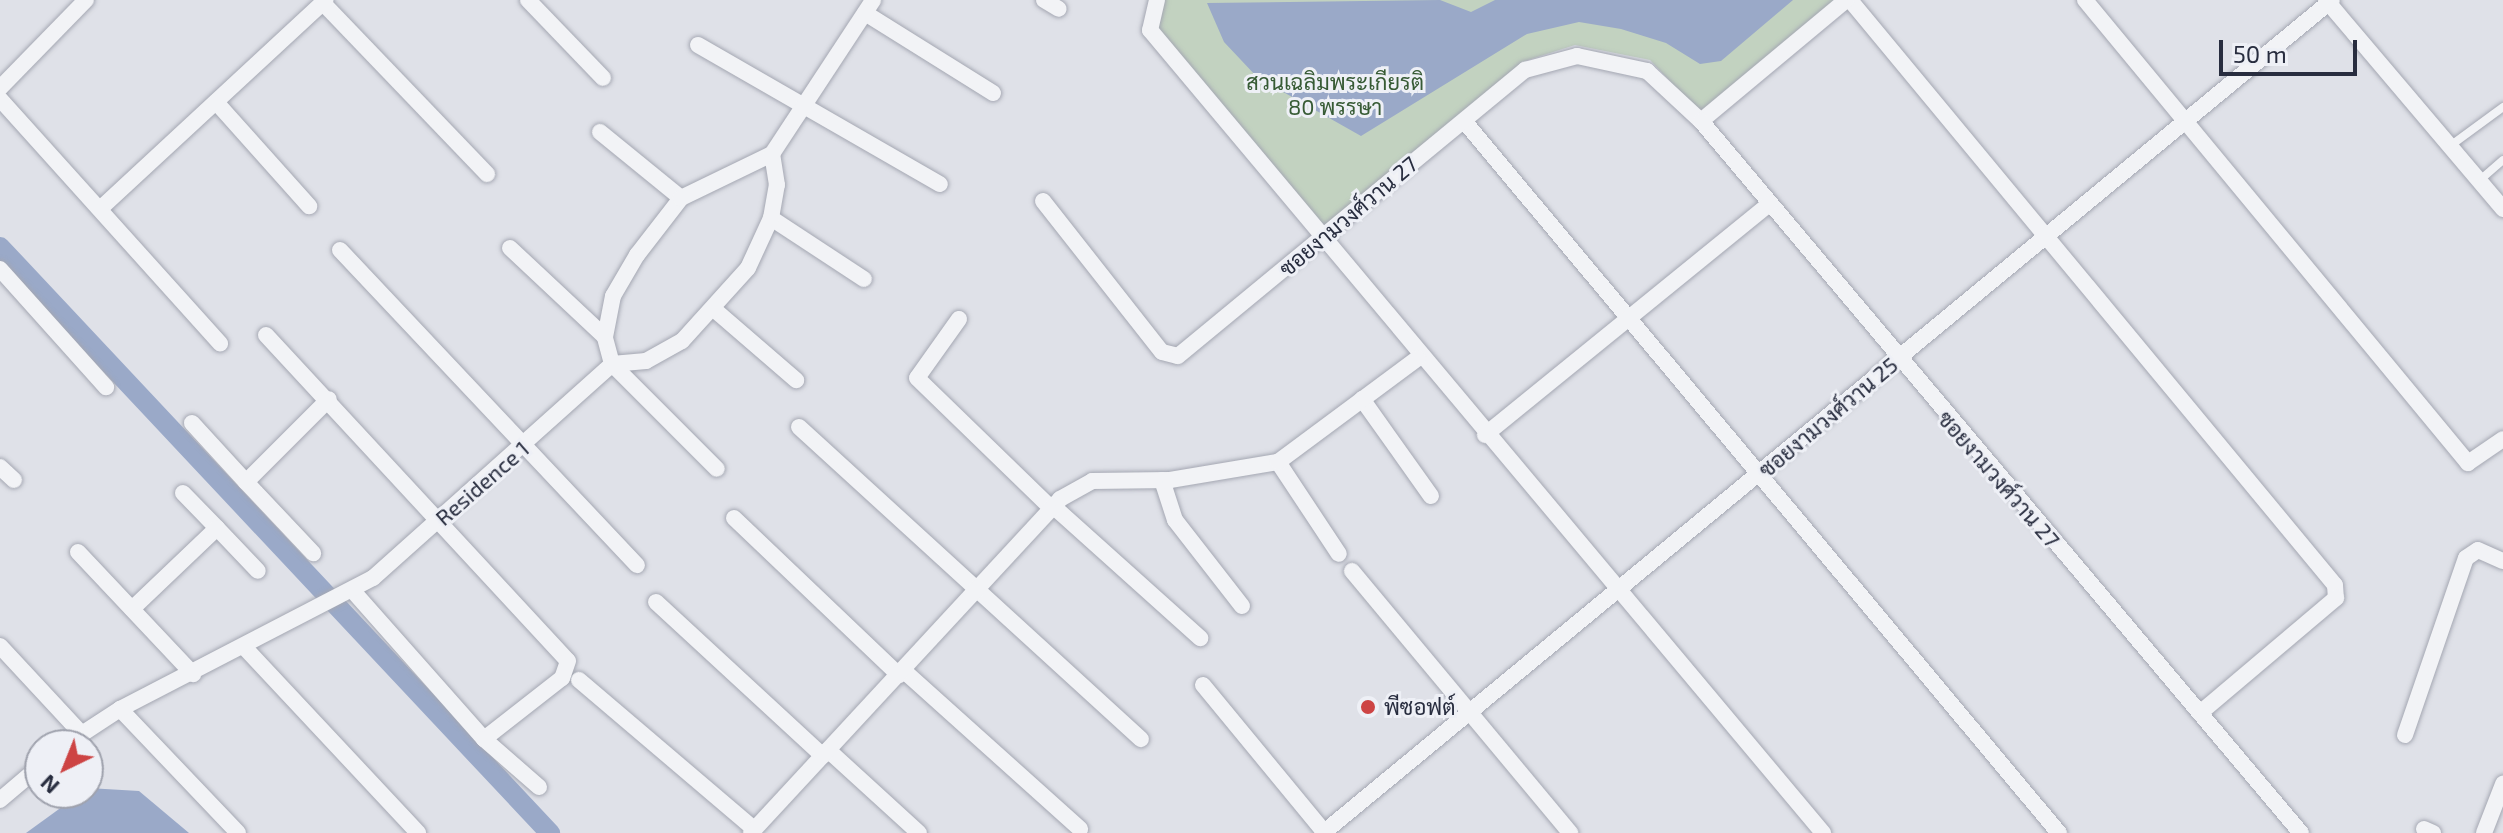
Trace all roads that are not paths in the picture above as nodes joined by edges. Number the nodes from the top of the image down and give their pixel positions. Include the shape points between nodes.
1 (86, 0) edge
2 (528, 0) edge
3 (1044, 0) edge
4 (1157, 0) edge
5 (1848, 0) edge
6 (2085, 0) edge
7 (2329, 1) edge
8 (324, 2) edge
9 (869, 6) edge
10 (1059, 9) dead end
11 (698, 45) dead end
12 (603, 78) dead end
13 (0, 88) edge
14 (993, 93) dead end
15 (0, 99) edge
16 (216, 102) junction
17 (803, 107) junction
18 (2503, 107) edge
19 (1464, 121) junction
20 (1701, 121) junction
21 (2185, 122) junction
22 (600, 132) dead end
23 (2450, 146) junction
24 (772, 154) junction
25 (2503, 160) edge
26 (487, 174) dead end
27 (2480, 180) junction
28 (940, 184) dead end
29 (681, 198) junction
30 (1043, 201) dead end
31 (1769, 204) junction
32 (309, 206) dead end
33 (101, 208) junction
34 (2503, 209) edge
35 (771, 218) junction
36 (1321, 238) junction
37 (2042, 240) junction
38 (510, 248) dead end
39 (340, 250) dead end
40 (0, 269) edge
41 (864, 279) dead end
42 (716, 311) junction
43 (959, 319) dead end
44 (1628, 320) junction
45 (266, 335) dead end
46 (605, 337) junction
47 (220, 343) dead end
48 (1418, 358) junction
49 (1897, 360) junction
50 (612, 364) junction
51 (796, 380) dead end
52 (106, 387) dead end
53 (329, 399) junction
54 (1362, 399) junction
55 (192, 423) dead end
56 (799, 427) dead end
57 (1485, 435) junction
58 (2503, 439) edge
59 (525, 446) junction
60 (1278, 462) junction
61 (0, 467) edge
62 (717, 469) dead end
63 (1755, 477) junction
64 (14, 480) dead end
65 (1162, 480) junction
66 (246, 482) junction
67 (183, 493) dead end
68 (1431, 496) dead end
69 (1052, 507) junction
70 (734, 518) dead end
71 (436, 524) junction
72 (217, 528) junction
73 (78, 552) dead end
74 (313, 553) dead end
75 (1339, 554) dead end
76 (2503, 561) edge
77 (637, 565) dead end
78 (258, 571) dead end
79 (1352, 571) dead end
80 (976, 589) junction
81 (1618, 590) junction
82 (350, 593) junction
83 (656, 602) dead end
84 (1242, 606) dead end
85 (132, 609) junction
86 (1200, 638) dead end
87 (0, 646) edge
88 (246, 649) junction
89 (901, 672) junction
90 (193, 674) junction
91 (579, 680) dead end
92 (1203, 685) dead end
93 (120, 709) junction
94 (1464, 711) junction
95 (2200, 713) junction
96 (77, 729) edge
97 (85, 729) edge
98 (2405, 735) dead end
99 (484, 739) junction
100 (1141, 739) dead end
101 (825, 753) junction
102 (24, 780) edge
103 (2503, 784) edge
104 (539, 787) dead end
105 (0, 800) edge
106 (1080, 829) dead end
107 (752, 831) edge
108 (238, 833) edge
109 (418, 833) edge
110 (919, 833) edge
111 (1324, 833) edge
112 (1570, 833) edge
113 (1823, 833) edge
114 (2059, 833) edge
115 (2301, 833) edge
116 (2484, 833) edge

1 - 13 street
2 - 12 street
3 - 10 street
4 - 36 street via 1146,23
5 - 20 street
5 - 37 street
6 - 21 street
7 - 21 street, ซอยงามวงศ์วาน 25
7 - 23 street
8 - 16 street
8 - 26 street
9 - 14 street
9 - 17 street
11 - 17 street
15 - 33 street
16 - 32 street
16 - 33 street
17 - 24 street
17 - 28 street
18 - 23 lane
19 - 20 street, ซอยงามวงศ์วาน 27 via 1525,70 1577,56 1647,71
19 - 36 street, ซอยงามวงศ์วาน 27
19 - 44 street
20 - 31 street, ซอยงามวงศ์วาน 27
21 - 37 street, ซอยงามวงศ์วาน 25
21 - 58 street via 2468,463
22 - 29 street
23 - 27 street
24 - 29 street
24 - 35 street via 777,185
25 - 27 lane
27 - 34 street
29 - 46 street via 613,296
30 - 36 street, ซอยงามวงศ์วาน 27 via 1162,352 1178,356
31 - 44 street
31 - 49 street, ซอยงามวงศ์วาน 27
33 - 47 street
35 - 41 street
35 - 42 street via 748,268
36 - 48 street
37 - 49 street, ซอยงามวงศ์วาน 25
37 - 95 street via 2339,593
38 - 46 street
39 - 59 street
40 - 52 street
42 - 50 street via 646,361
42 - 51 street
43 - 69 street via 917,378
44 - 57 street
44 - 63 street
45 - 53 street
46 - 50 street
48 - 54 street
48 - 57 street
49 - 63 street, ซอยงามวงศ์วาน 25
49 - 95 street, ซอยงามวงศ์วาน 27
50 - 59 street, Residence 1
50 - 62 street
53 - 66 street
53 - 71 street
54 - 60 street
54 - 68 street
55 - 66 street
56 - 80 street
57 - 81 street
59 - 71 street, Residence 1
59 - 77 street
60 - 65 street
60 - 75 street
61 - 64 street
63 - 81 street, ซอยงามวงศ์วาน 25
63 - 114 street
65 - 69 street via 1092,481
65 - 84 street via 1175,520
66 - 74 street
67 - 72 street
69 - 80 street
69 - 86 street
70 - 89 street
71 - 82 street, Residence 1
71 - 99 street via 568,661 562,678
72 - 78 street
72 - 85 street
73 - 85 street
76 - 98 street via 2478,550 2466,558
79 - 94 street
80 - 89 street
80 - 100 street
81 - 94 street, ซอยงามวงศ์วาน 25
81 - 113 street
82 - 88 street, Residence 1
82 - 99 street
83 - 101 street
85 - 90 street
87 - 96 street
88 - 90 street
88 - 109 street
89 - 101 street
89 - 106 street
90 - 93 street
91 - 107 street
92 - 111 street
93 - 97 street
93 - 108 street
94 - 111 street, ซอยงามวงศ์วาน 25
94 - 112 street
95 - 115 street, ซอยงามวงศ์วาน 27
99 - 104 street
101 - 107 street
101 - 110 street
102 - 105 street
103 - 116 street

